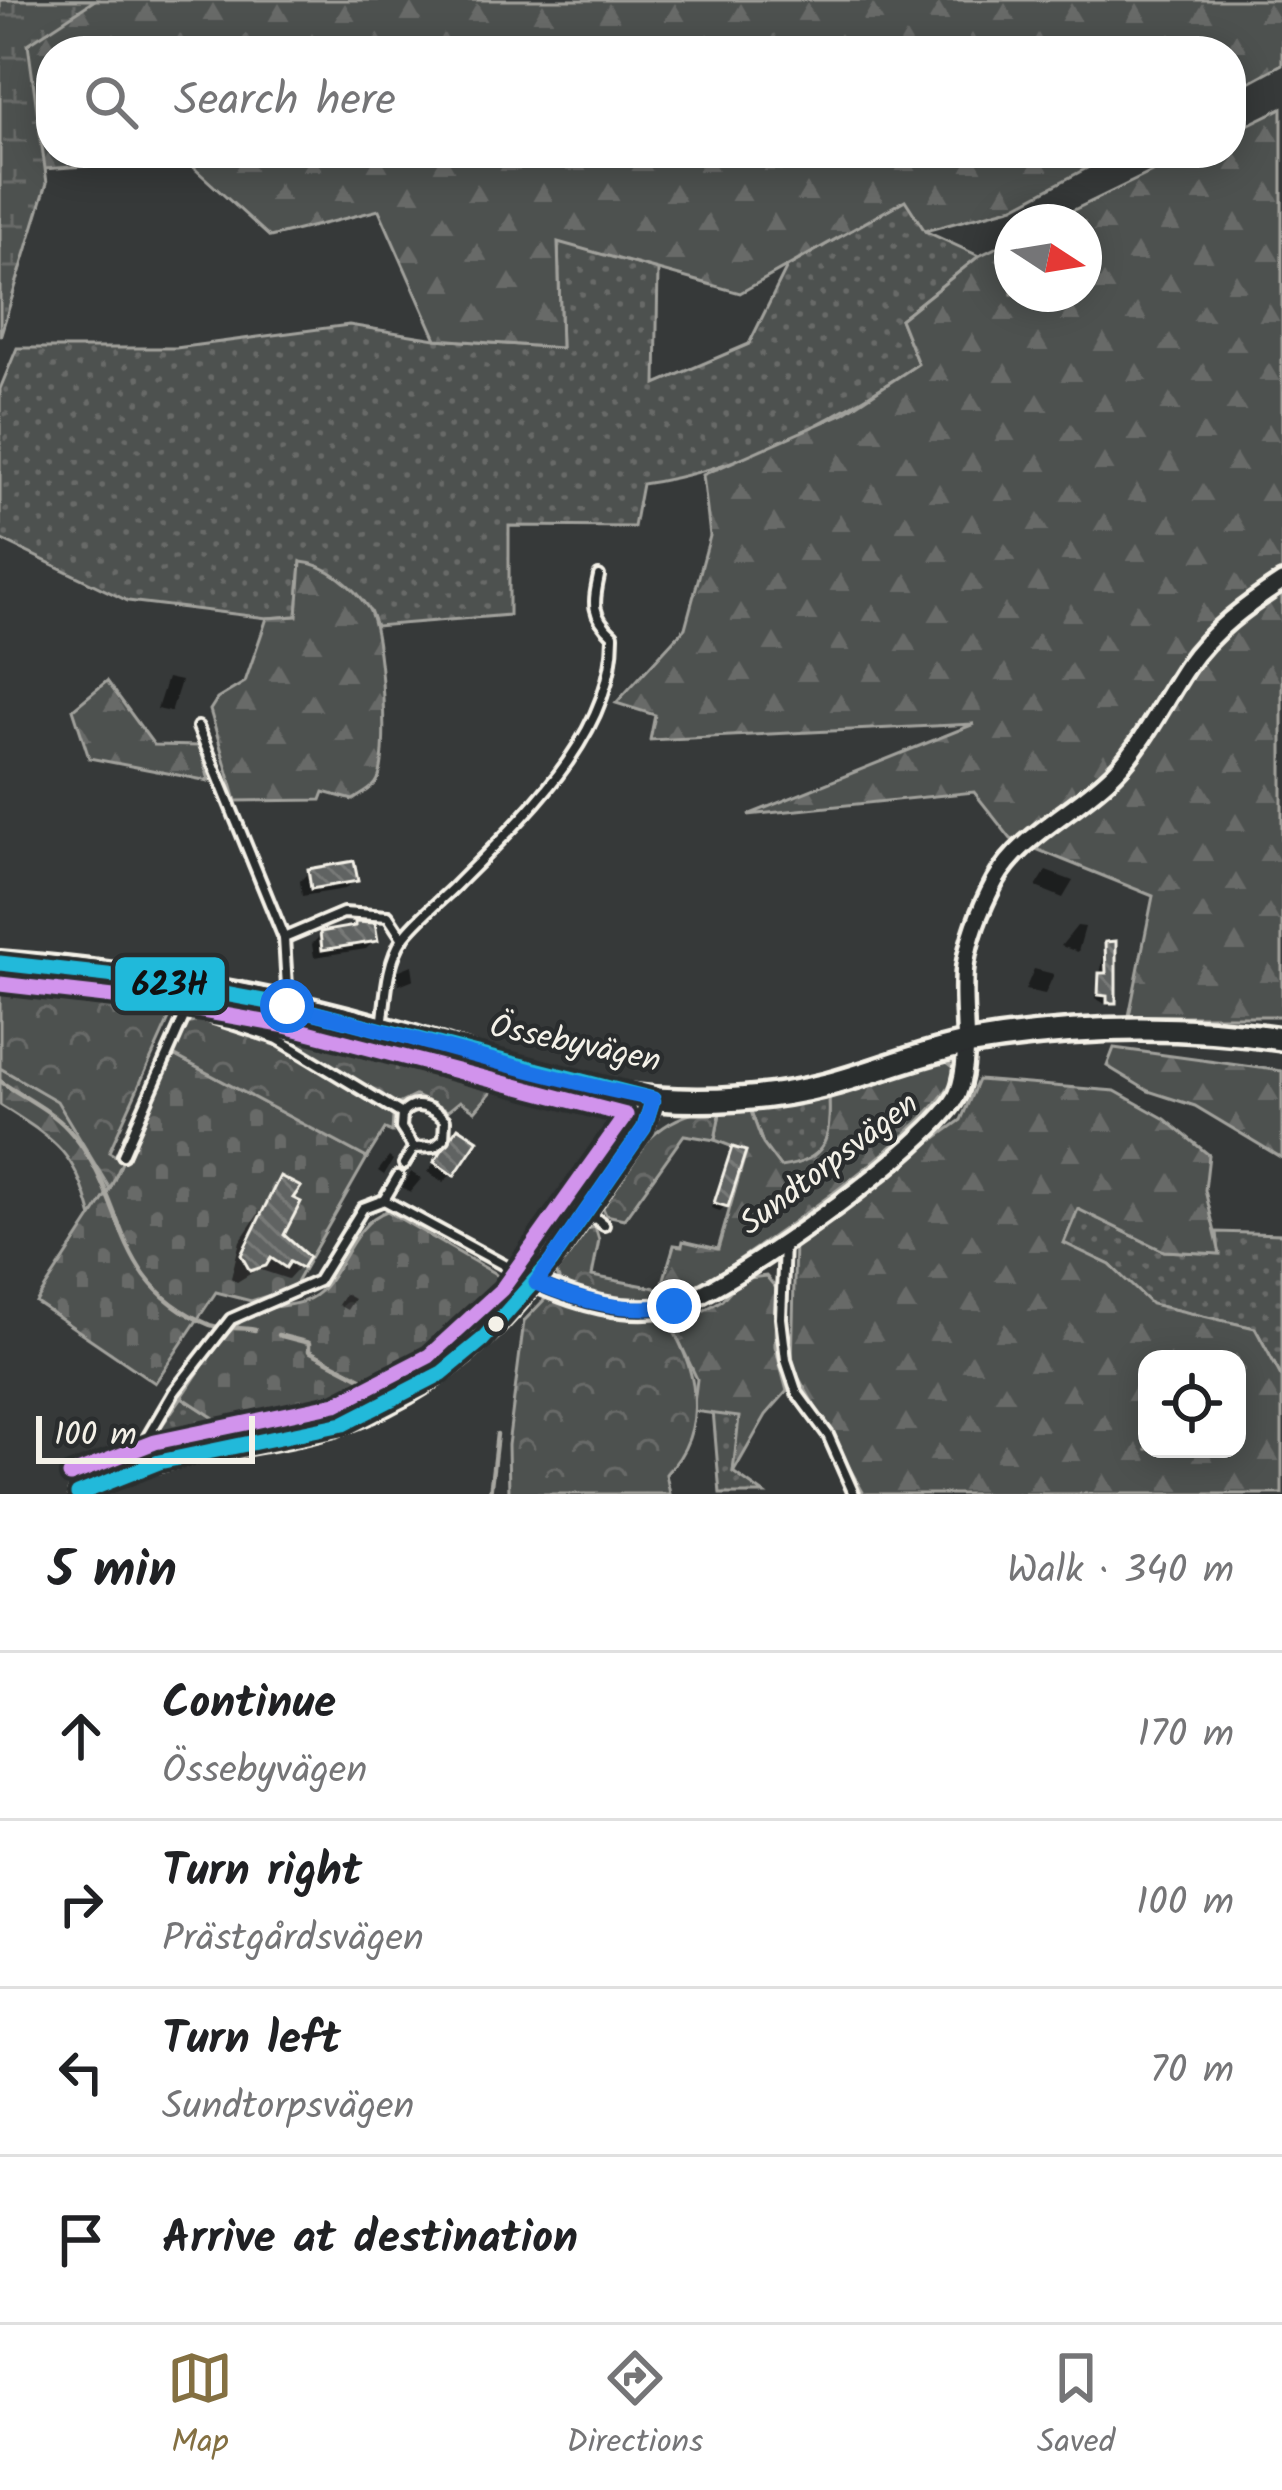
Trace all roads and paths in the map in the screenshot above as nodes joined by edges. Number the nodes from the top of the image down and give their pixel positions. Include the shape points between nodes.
1 (598, 576) dead end
2 (1282, 582) edge
3 (198, 728) dead end
4 (284, 938) junction
5 (403, 938) junction
6 (0, 963) edge
7 (191, 999) junction
8 (287, 1006) junction
9 (382, 1028) junction
10 (1282, 1039) edge
11 (964, 1045) junction
12 (653, 1099) junction
13 (402, 1114) junction
14 (414, 1148) junction
15 (123, 1155) dead end
16 (404, 1164) dead end
17 (398, 1176) dead end
18 (570, 1198) dead end
19 (384, 1200) junction
20 (586, 1211) junction
21 (604, 1226) dead end
22 (784, 1242) junction
23 (536, 1283) junction
24 (128, 1471) junction
25 (77, 1494) edge
26 (854, 1494) edge

1 - 5 lane via 592,606 613,635 613,655 588,736
2 - 11 street, Sundtorpsvägen via 1242,608 1190,662 1116,771 1004,867 971,934
3 - 4 lane
4 - 5 lane via 343,913 388,916
4 - 8 lane
5 - 9 lane
6 - 7 street, Össebyvägen via 132,975
7 - 8 street, Össebyvägen
7 - 13 lane via 278,1039
7 - 15 lane
8 - 9 street, Össebyvägen
9 - 12 street, Össebyvägen via 558,1081
10 - 11 street, Össebyvägen via 1184,1028
11 - 12 street, Össebyvägen via 752,1100
11 - 22 street, Sundtorpsvägen via 958,1091 936,1126
12 - 20 street via 644,1128
13 - 14 lane via 400,1128
13 - 14 lane via 418,1106 445,1120 444,1139
14 - 16 lane
17 - 19 lane
18 - 20 lane
19 - 23 lane
19 - 24 lane via 363,1208 318,1281 231,1319 174,1392
20 - 21 lane
20 - 23 street
22 - 23 street, Sundtorpsvägen via 674,1306 596,1304
22 - 26 lane via 787,1360
23 - 24 street via 454,1368 388,1406 339,1425
24 - 25 street

